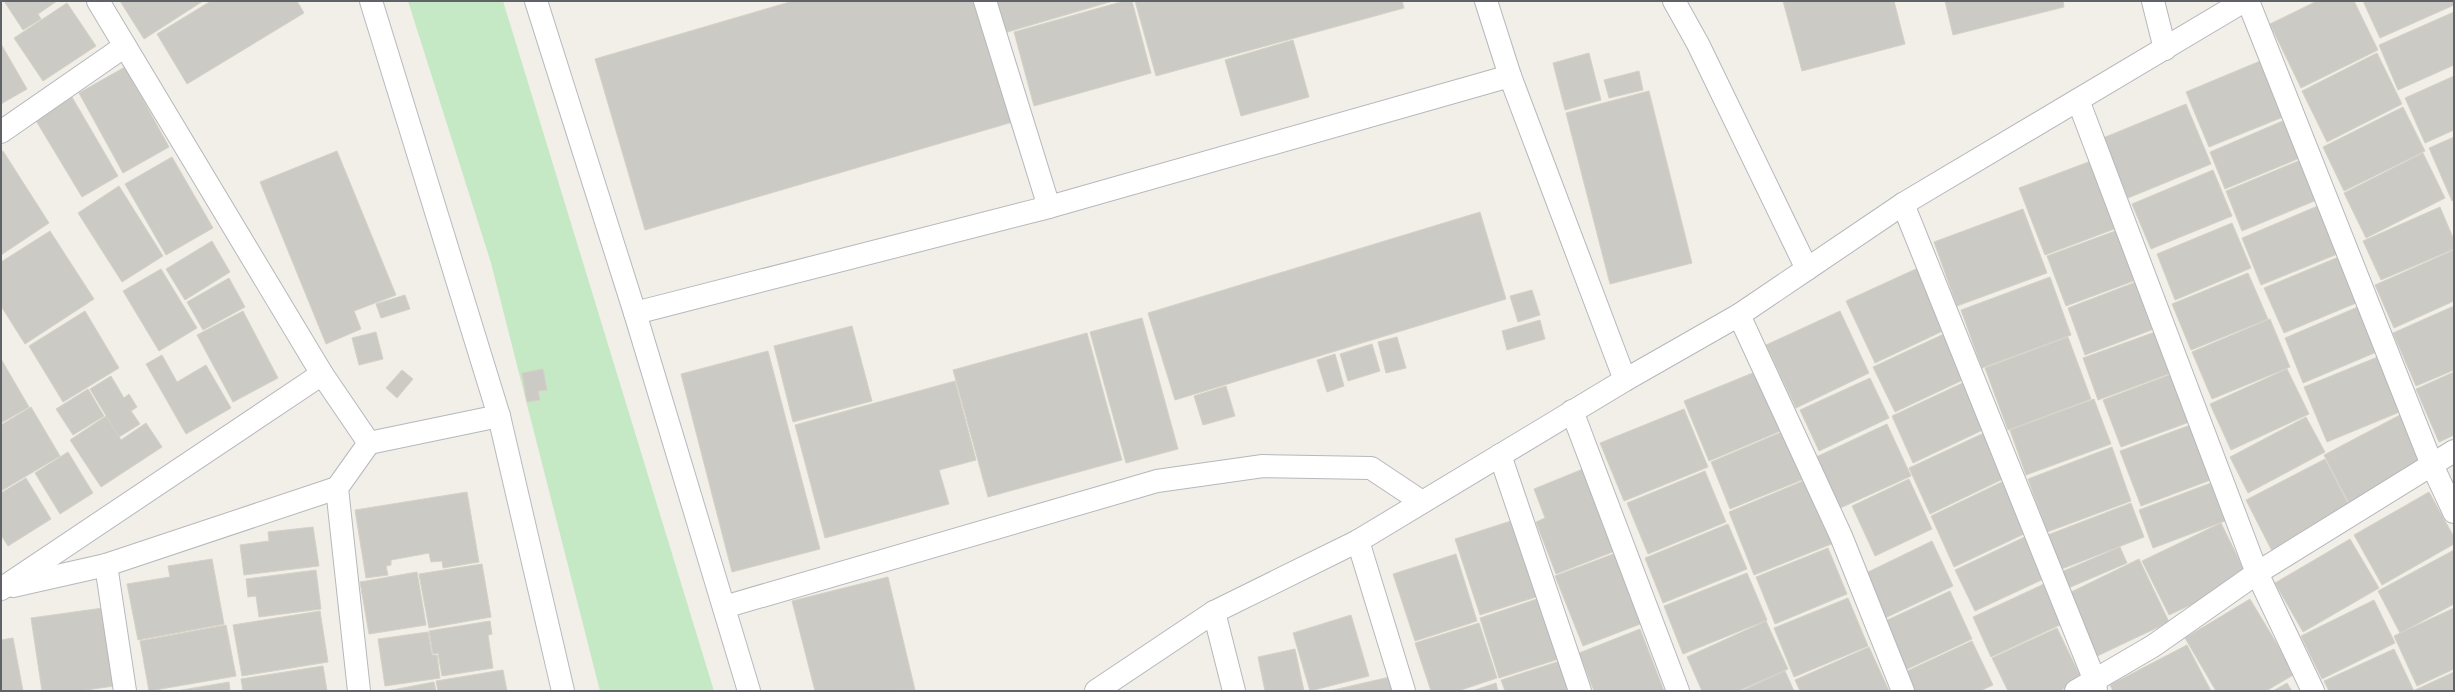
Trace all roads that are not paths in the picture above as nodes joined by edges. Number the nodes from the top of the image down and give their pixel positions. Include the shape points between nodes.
1 (98, 1) edge
2 (371, 1) edge
3 (536, 1) edge
4 (985, 1) edge
5 (1486, 1) edge
6 (1674, 1) edge
7 (2153, 1) edge
8 (2244, 1) edge
9 (2248, 1) edge
10 (125, 46) junction
11 (2165, 49) junction
12 (1510, 76) junction
13 (2078, 100) junction
14 (1, 132) edge
15 (1903, 204) junction
16 (1049, 207) junction
17 (1807, 269) junction
18 (635, 314) junction
19 (1739, 315) junction
20 (322, 374) junction
21 (1625, 380) junction
22 (1572, 411) junction
23 (499, 416) junction
24 (369, 443) junction
25 (2454, 451) edge
26 (1500, 455) junction
27 (2432, 465) junction
28 (337, 488) junction
29 (1422, 502) junction
30 (2454, 512) edge
31 (1358, 540) junction
32 (106, 565) junction
33 (2257, 573) junction
34 (1, 589) edge
35 (724, 607) junction
36 (1214, 612) junction
37 (2096, 686) edge
38 (125, 691) edge
39 (359, 691) edge
40 (563, 691) edge
41 (749, 691) edge
42 (1096, 691) edge
43 (1234, 691) edge
44 (1404, 691) edge
45 (1580, 691) edge
46 (1678, 691) edge
47 (1903, 691) edge
48 (2076, 691) edge
49 (2313, 691) edge

1 - 10 street
2 - 23 street
3 - 18 street
4 - 16 street
5 - 12 street
6 - 17 street via 1698,44
7 - 11 street
8 - 11 street
9 - 27 street
10 - 14 street
10 - 20 street
11 - 13 street
12 - 16 street
12 - 21 street
13 - 15 street
13 - 33 street
15 - 17 street
15 - 37 street
16 - 18 street
17 - 19 street
18 - 35 street
19 - 21 street
19 - 47 street via 1841,536
20 - 24 street
20 - 34 street
21 - 22 street
22 - 26 street
22 - 46 street
23 - 24 street
23 - 40 street
24 - 28 street
25 - 27 street
26 - 29 street
26 - 45 street
27 - 30 street
27 - 33 street
28 - 32 street
28 - 39 street
29 - 31 street
29 - 35 street via 1371,468 1263,466 1157,481
31 - 36 street
31 - 44 street
32 - 34 street
32 - 38 street
33 - 37 street
33 - 49 street
35 - 41 street
36 - 42 street
36 - 43 street
37 - 48 street

